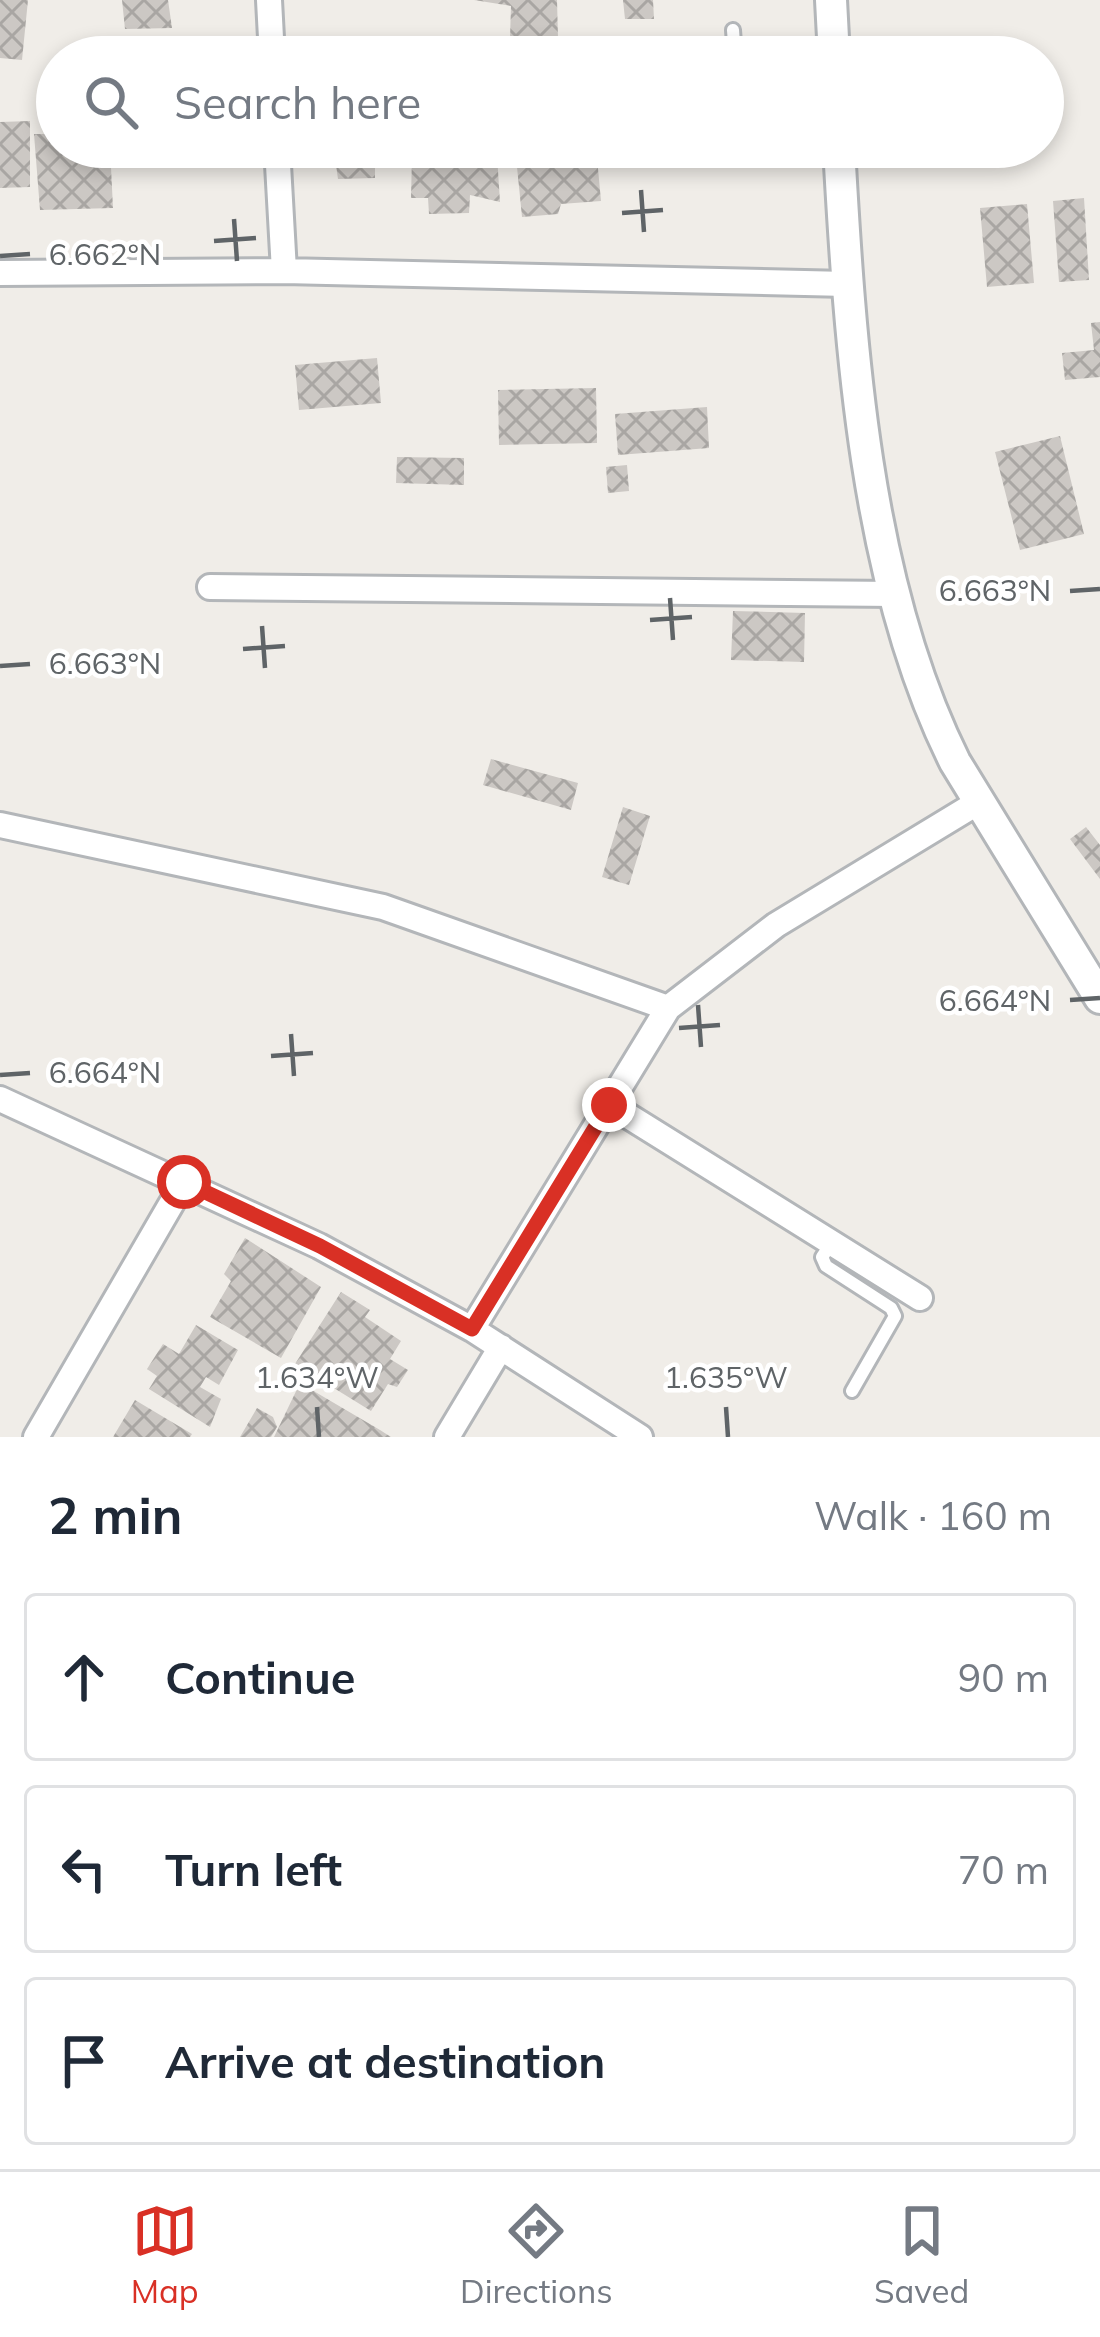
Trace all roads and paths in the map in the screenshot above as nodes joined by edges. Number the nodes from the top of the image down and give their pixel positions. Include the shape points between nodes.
1 (269, 0) edge
2 (831, 0) edge
3 (733, 31) dead end
4 (271, 36) edge
5 (733, 36) edge
6 (833, 36) edge
7 (278, 168) edge
8 (840, 168) edge
9 (284, 272) junction
10 (0, 273) edge
11 (847, 284) junction
12 (209, 587) dead end
13 (896, 594) junction
14 (977, 803) junction
15 (0, 825) edge
16 (1100, 998) edge
17 (668, 1008) junction
18 (0, 1099) edge
19 (609, 1105) junction
20 (184, 1182) junction
21 (832, 1243) junction
22 (920, 1298) dead end
23 (472, 1329) junction
24 (501, 1347) junction
25 (852, 1391) dead end
26 (36, 1437) edge
27 (447, 1437) edge
28 (640, 1437) edge

1 - 4 street
2 - 6 street
3 - 5 lane
7 - 9 street
8 - 11 street
9 - 10 street
9 - 11 street
11 - 13 street
12 - 13 street
13 - 14 street via 940,732
14 - 16 street
14 - 17 street via 776,925
15 - 17 street via 383,908
17 - 19 street
18 - 20 street
19 - 21 street
19 - 23 street
20 - 23 street
20 - 26 street
21 - 22 street
21 - 25 lane via 822,1257 826,1266 895,1316
23 - 24 street
24 - 27 street
24 - 28 street

